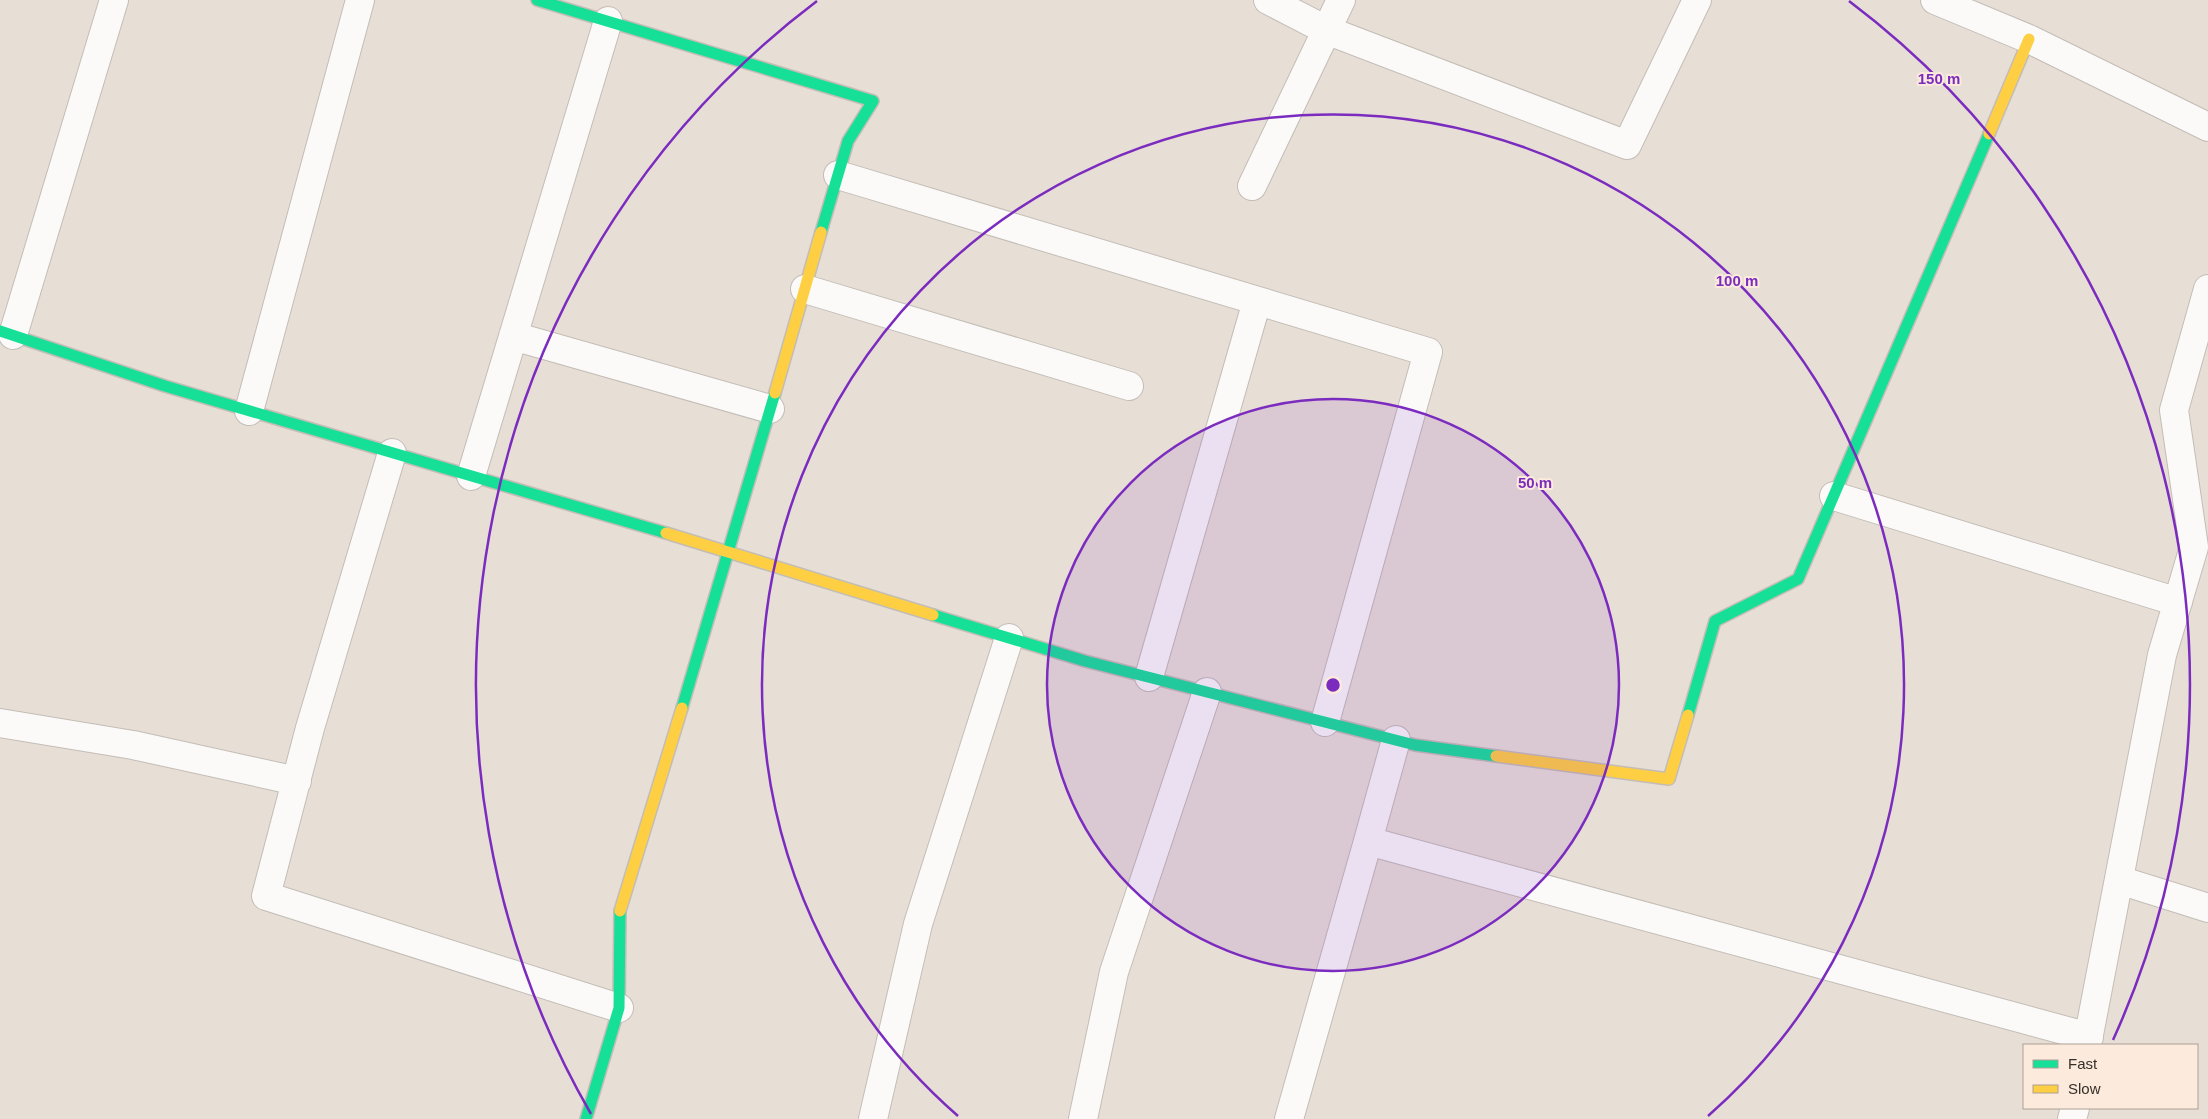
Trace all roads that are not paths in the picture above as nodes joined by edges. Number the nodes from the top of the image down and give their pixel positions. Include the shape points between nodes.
1 (114, 0) edge
2 (360, 0) edge
3 (537, 0) edge
4 (1268, 0) edge
5 (1341, 0) edge
6 (1697, 0) edge
7 (1935, 0) edge
8 (608, 21) junction
9 (1326, 30) junction
10 (2029, 38) junction
11 (2208, 128) edge
12 (838, 175) junction
13 (1252, 186) dead end
14 (805, 289) junction
15 (2208, 289) edge
16 (1257, 300) junction
17 (7, 333) edge
18 (513, 336) junction
19 (1129, 386) dead end
20 (770, 410) junction
21 (249, 411) junction
22 (392, 453) junction
23 (471, 476) junction
24 (1834, 496) junction
25 (729, 552) junction
26 (2178, 602) junction
27 (1009, 638) junction
28 (1150, 677) junction
29 (1207, 692) junction
30 (1325, 722) junction
31 (0, 723) edge
32 (1396, 740) junction
33 (297, 781) junction
34 (1368, 842) junction
35 (2119, 880) junction
36 (2208, 908) edge
37 (619, 1008) junction
38 (2088, 1041) edge
39 (586, 1119) edge
40 (873, 1119) edge
41 (1083, 1119) edge
42 (1289, 1119) edge

1 - 17 street
2 - 21 street
3 - 8 street
4 - 9 street
5 - 9 street
6 - 9 street via 1627,144
7 - 10 street
8 - 12 street via 873,102 848,141
8 - 18 street
9 - 13 street
10 - 11 street
10 - 24 street
12 - 14 street
12 - 16 street
14 - 19 street
14 - 20 street
15 - 26 street via 2174,410 2194,547
16 - 28 street
16 - 30 street via 1428,352
17 - 21 street
18 - 20 street
18 - 23 street
20 - 25 street
21 - 22 street
22 - 23 street
22 - 33 street via 312,718
23 - 25 street
24 - 26 street
24 - 32 street via 1798,579 1715,621 1669,779
25 - 27 street
25 - 37 street via 620,910
26 - 35 street via 2162,655
27 - 28 street
27 - 40 street via 918,924
28 - 29 street
29 - 30 street
29 - 41 street via 1114,972
30 - 32 street
31 - 33 street via 133,745
32 - 34 street
33 - 37 street via 266,896
34 - 38 street
34 - 42 street
35 - 36 street
35 - 38 street
37 - 39 street

